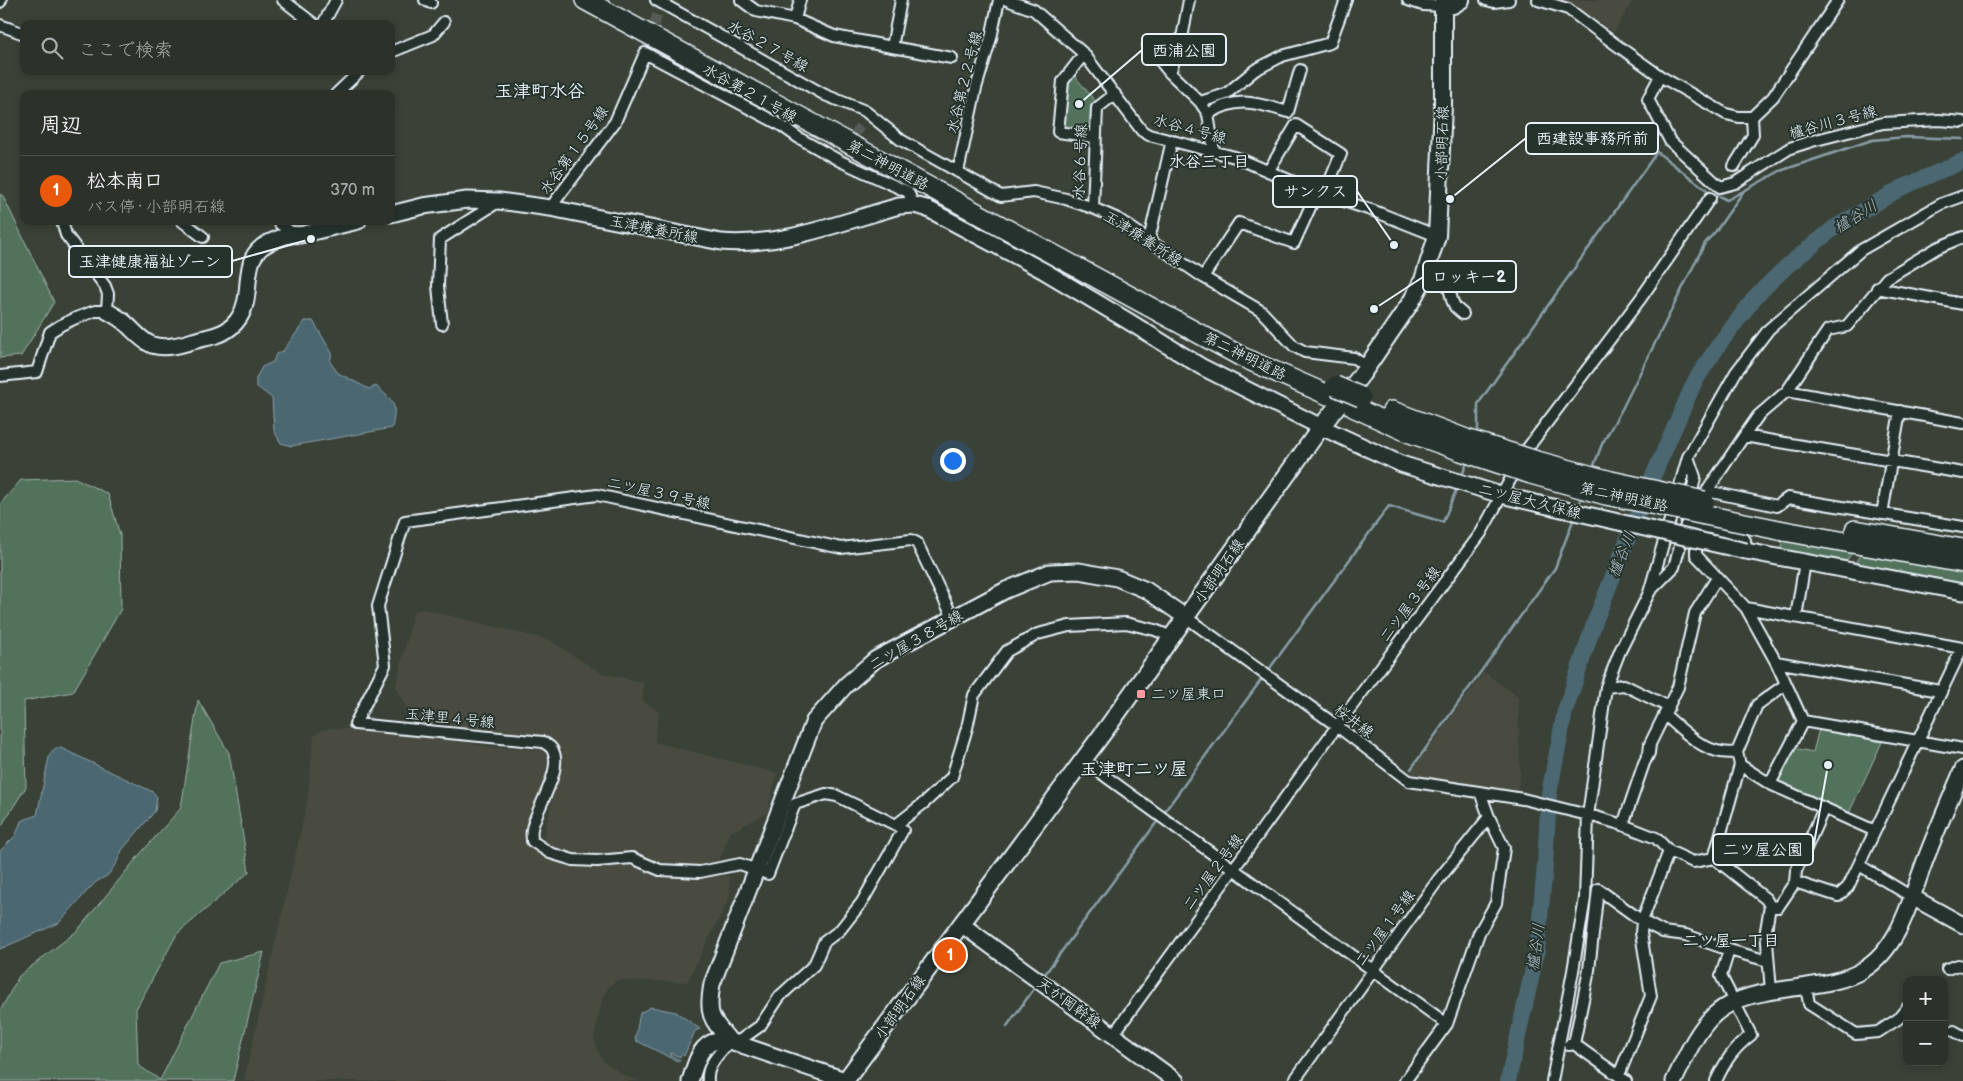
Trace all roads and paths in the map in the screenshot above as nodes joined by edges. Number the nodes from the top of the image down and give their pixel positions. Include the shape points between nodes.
1 (283, 0) edge
2 (336, 0) edge
3 (584, 0) edge
4 (610, 0) edge
5 (741, 0) edge
6 (800, 0) edge
7 (901, 0) edge
8 (999, 0) edge
9 (1007, 0) edge
10 (1189, 0) edge
11 (1346, 0) edge
12 (1408, 0) edge
13 (1462, 0) edge
14 (1486, 0) edge
15 (1509, 0) edge
16 (1538, 0) edge
17 (1838, 0) edge
18 (660, 1) edge
19 (1443, 3) edge
20 (795, 19) junction
21 (309, 20) edge
22 (325, 20) edge
23 (444, 22) dead end
24 (0, 25) edge
25 (20, 32) edge
26 (1148, 46) dead end
27 (892, 47) junction
28 (395, 50) edge
29 (645, 53) joint
30 (1084, 54) junction
31 (952, 58) dead end
32 (1300, 70) dead end
33 (1170, 73) junction
34 (352, 75) edge
35 (1660, 76) junction
36 (339, 90) edge
37 (1115, 94) junction
38 (1200, 102) junction
39 (865, 111) junction
40 (1208, 114) junction
41 (1752, 116) junction
42 (862, 122) tunnel mouth
43 (1963, 122) edge
44 (1094, 137) junction
45 (1172, 140) junction
46 (1214, 150) junction
47 (840, 161) joint
48 (1734, 166) dead end
49 (1269, 170) junction
50 (958, 172) junction
51 (1320, 194) junction
52 (1963, 196) edge
53 (1710, 198) dead end
54 (499, 201) junction
55 (914, 205) junction
56 (550, 208) junction
57 (1093, 208) junction
58 (395, 213) edge
59 (63, 225) edge
60 (187, 225) edge
61 (281, 225) edge
62 (341, 225) edge
63 (294, 234) junction
64 (1437, 236) junction
65 (203, 237) dead end
66 (1963, 237) edge
67 (1149, 240) junction
68 (1426, 272) junction
69 (1203, 276) junction
70 (1877, 288) junction
71 (1963, 304) edge
72 (107, 311) junction
73 (1462, 314) dead end
74 (442, 324) dead end
75 (1367, 367) junction
76 (0, 376) edge
77 (1787, 390) junction
78 (1332, 391) junction
79 (1900, 411) junction
80 (1963, 422) edge
81 (1321, 427) junction
82 (1744, 436) junction
83 (1688, 457) junction
84 (1891, 461) junction
85 (1963, 473) edge
86 (1707, 491) junction
87 (1501, 495) junction
88 (1882, 514) junction
89 (1784, 525) junction
90 (1692, 526) junction
91 (1963, 527) edge
92 (1963, 549) edge
93 (1746, 551) junction
94 (1805, 562) junction
95 (1963, 562) edge
96 (1717, 578) junction
97 (1649, 592) junction
98 (1963, 592) edge
99 (1746, 608) junction
100 (1796, 617) junction
101 (953, 618) junction
102 (1187, 618) junction
103 (1172, 637) junction
104 (1776, 662) junction
105 (1786, 684) junction
106 (1606, 687) junction
107 (1940, 691) junction
108 (1667, 711) junction
109 (1803, 721) junction
110 (355, 724) joint
111 (1337, 726) junction
112 (1917, 741) junction
113 (1963, 749) edge
114 (1737, 752) junction
115 (1083, 760) junction
116 (1740, 765) junction
117 (1963, 769) edge
118 (1770, 784) junction
119 (1480, 792) junction
120 (1824, 808) junction
121 (1584, 815) junction
122 (1489, 817) junction
123 (896, 825) junction
124 (1623, 825) junction
125 (1875, 831) junction
126 (1669, 851) junction
127 (1714, 858) junction
128 (1859, 865) junction
129 (756, 869) junction
130 (1234, 869) junction
131 (1795, 882) junction
132 (1912, 897) junction
133 (1770, 906) junction
134 (1642, 921) junction
135 (1962, 921) edge
136 (961, 924) junction
137 (1729, 950) junction
138 (1768, 961) junction
139 (1963, 966) edge
140 (1947, 969) dead end
141 (1373, 971) junction
142 (1806, 986) junction
143 (1771, 991) junction
144 (1734, 1002) junction
145 (1903, 1013) edge
146 (1447, 1024) junction
147 (1113, 1035) junction
148 (733, 1042) junction
149 (1574, 1044) junction
150 (1558, 1047) junction
151 (1622, 1078) edge
152 (690, 1081) edge
153 (708, 1081) edge
154 (845, 1081) edge
155 (1176, 1081) edge
156 (1294, 1081) edge
157 (1405, 1081) edge
158 (1552, 1081) edge
159 (1674, 1081) edge
160 (1716, 1081) edge

1 - 21 street
2 - 22 street
3 - 78 highway, 第二神明道路 via 1242,357
4 - 78 highway, 第二神明道路
5 - 20 street via 756,11
6 - 20 street
7 - 27 street
8 - 50 street, 水谷第２２号線
9 - 30 street, 水谷４号線 via 1034,10
10 - 33 street via 1182,38
11 - 38 street via 1330,43 1282,56 1255,70 1226,94
12 - 19 street via 1423,5
13 - 19 main road via 1453,5
14 - 15 street
16 - 35 street via 1568,9
17 - 41 street via 1773,97
18 - 39 street, 水谷２７号線 via 825,95
19 - 64 main road, 小部明石線 via 1442,145
20 - 27 street via 834,36
23 - 28 street via 433,35
24 - 25 street
26 - 33 street
27 - 31 street
29 - 47 street, 水谷第２１号線 via 779,124
29 - 56 street, 水谷第１５号線 via 615,122
30 - 37 street, 水谷４号線
30 - 44 street via 1063,81 1058,132
32 - 40 street via 1288,112 1253,102 1222,105
33 - 38 street
34 - 36 street
35 - 41 street via 1726,114
35 - 43 street, 櫨谷川３号線 via 1648,99 1670,141 1720,187 1735,184 1790,148 1812,140 1883,123
37 - 44 street, 水谷６号線 via 1097,108
37 - 45 street, 水谷４号線 via 1142,131
38 - 40 street
39 - 42 street
39 - 50 street, 玉津療養所線 via 901,140
40 - 46 street
41 - 48 street via 1754,134
44 - 57 street, 水谷６号線
45 - 46 street, 水谷４号線
45 - 67 street
46 - 49 street, 水谷４号線
47 - 55 street, 玉津療養所線 via 908,192
49 - 51 street, 水谷４号線
49 - 51 street via 1296,125 1341,154
50 - 57 street, 玉津療養所線 via 1001,196 1034,192
51 - 64 street, 水谷４号線
51 - 69 street via 1294,243 1239,223
52 - 83 street via 1941,204 1861,250 1769,329 1736,372
53 - 87 street, 二ツ屋３号線 via 1642,298 1527,450
54 - 56 street, 玉津療養所線
54 - 58 street, 玉津療養所線 via 466,200
54 - 74 street via 440,239 438,286
55 - 56 street, 玉津療養所線 via 899,206 782,239 742,244
55 - 81 street, 玉津療養所線 via 978,234 1128,320 1202,368
57 - 67 street, 玉津療養所線 via 1118,219
59 - 72 street via 66,235 105,286
60 - 65 street
61 - 63 street
62 - 63 street
63 - 72 street via 268,242 250,262 245,306 238,319 219,335 176,346 154,345
64 - 68 main road, 小部明石線
66 - 70 street via 1937,248 1886,278
67 - 69 street, 玉津療養所線
68 - 73 street via 1448,283 1455,307
68 - 75 main road, 小部明石線 via 1411,302
69 - 75 street, 玉津療養所線 via 1261,312 1294,346 1306,352 1354,358
70 - 71 street
70 - 77 street via 1847,326 1828,330
72 - 76 street via 95,311 50,332 37,372
75 - 81 main road, 小部明石線
77 - 79 street
77 - 82 street via 1758,416
78 - 89 highway, 第二神明道路, bridge via 1413,420 1463,445
79 - 80 street
79 - 84 street
81 - 87 street, 二ツ屋大久保線 via 1401,464
81 - 102 main road, 小部明石線
82 - 84 street
82 - 86 street
83 - 90 street via 1695,477
83 - 97 street
84 - 85 street
84 - 88 street
86 - 88 street via 1777,506 1788,498
86 - 90 street
87 - 93 street, 二ツ屋大久保線, bridge
87 - 111 street, 二ツ屋３号線 via 1481,533
88 - 91 street
89 - 92 highway, 第二神明道路
89 - 95 highway, 第二神明道路
90 - 93 street via 1739,537 1745,540
90 - 96 street via 1696,555
90 - 97 street via 1674,567
93 - 94 street, 二ツ屋大久保線
94 - 98 street, 二ツ屋大久保線
94 - 100 street
96 - 99 street
96 - 108 street via 1695,613 1678,686
97 - 106 street
99 - 100 street
99 - 104 street
100 - 107 street via 1962,648
101 - 102 street, 二ツ屋３８号線 via 1006,590 1050,572 1079,571 1117,578 1146,590
101 - 110 street, 二ツ屋３９号線 via 916,544 911,540 841,548 597,495 405,521 378,606 385,665
101 - 129 street, 二ツ屋３８号線 via 876,659 846,685 814,721
102 - 103 main road, 小部明石線
102 - 111 street, 桜井線
103 - 115 main road, 小部明石線
103 - 123 street via 1126,623 1069,626 1038,634 1006,651 974,695 952,777
104 - 105 street
104 - 107 street
105 - 109 street
105 - 114 street via 1756,705
106 - 108 street via 1624,685
106 - 121 street
107 - 112 street
108 - 114 street via 1700,745 1726,754
108 - 124 street via 1650,744 1650,753
109 - 112 street
109 - 118 street
110 - 129 street, 玉津里４号線 via 543,742 552,748 554,765 551,784 532,828 532,841 550,852 573,860 632,858 660,870 700,872 740,864
111 - 119 street, 桜井線 via 1408,781
111 - 130 street, 二ツ屋２号線
112 - 113 street
112 - 125 street
114 - 116 street
115 - 130 street
115 - 136 main road, 小部明石線
116 - 118 street
116 - 127 street
117 - 132 street
118 - 120 street
119 - 121 street, 桜井線
119 - 122 street
120 - 125 street
120 - 131 street via 1796,871
121 - 124 street, 桜井線
121 - 150 street via 1585,898
122 - 141 street, 二ツ屋１号線 via 1438,880
122 - 146 street via 1504,848 1496,903 1479,933
123 - 129 street via 837,796 826,794 810,798 794,804 768,874
123 - 148 street via 903,830 862,902 840,930 824,942 814,965 780,996 760,1026
124 - 126 street, 桜井線 via 1656,838
125 - 128 street
126 - 127 street, 桜井線 via 1693,862
126 - 134 street
127 - 133 street via 1766,899
128 - 131 street via 1848,886 1838,896
128 - 132 street
129 - 148 street, 二ツ屋３８号線 via 712,984 708,1006 714,1022
130 - 141 street
130 - 147 street, 二ツ屋２号線
131 - 133 street via 1778,907
132 - 135 street
132 - 142 street via 1890,944 1869,965 1828,983
133 - 138 street via 1766,930
134 - 137 street via 1663,932 1686,935
134 - 149 street via 1598,889 1590,970
134 - 151 street via 1651,996
136 - 147 street, 天が岡幹線
136 - 154 main road, 小部明石線
137 - 138 street
137 - 144 street via 1721,976
138 - 143 street
139 - 140 street
141 - 146 street
141 - 156 street, 二ツ屋１号線
142 - 143 street
142 - 145 street via 1809,1004 1856,1034 1878,1032
143 - 144 street
144 - 159 street via 1716,1013 1704,1026
144 - 160 street via 1751,1035 1728,1056
146 - 157 street
147 - 155 street, 天が岡幹線
148 - 152 street via 719,1040 707,1044
148 - 153 street via 710,1067
148 - 154 street
149 - 150 street
149 - 151 street
150 - 158 street

